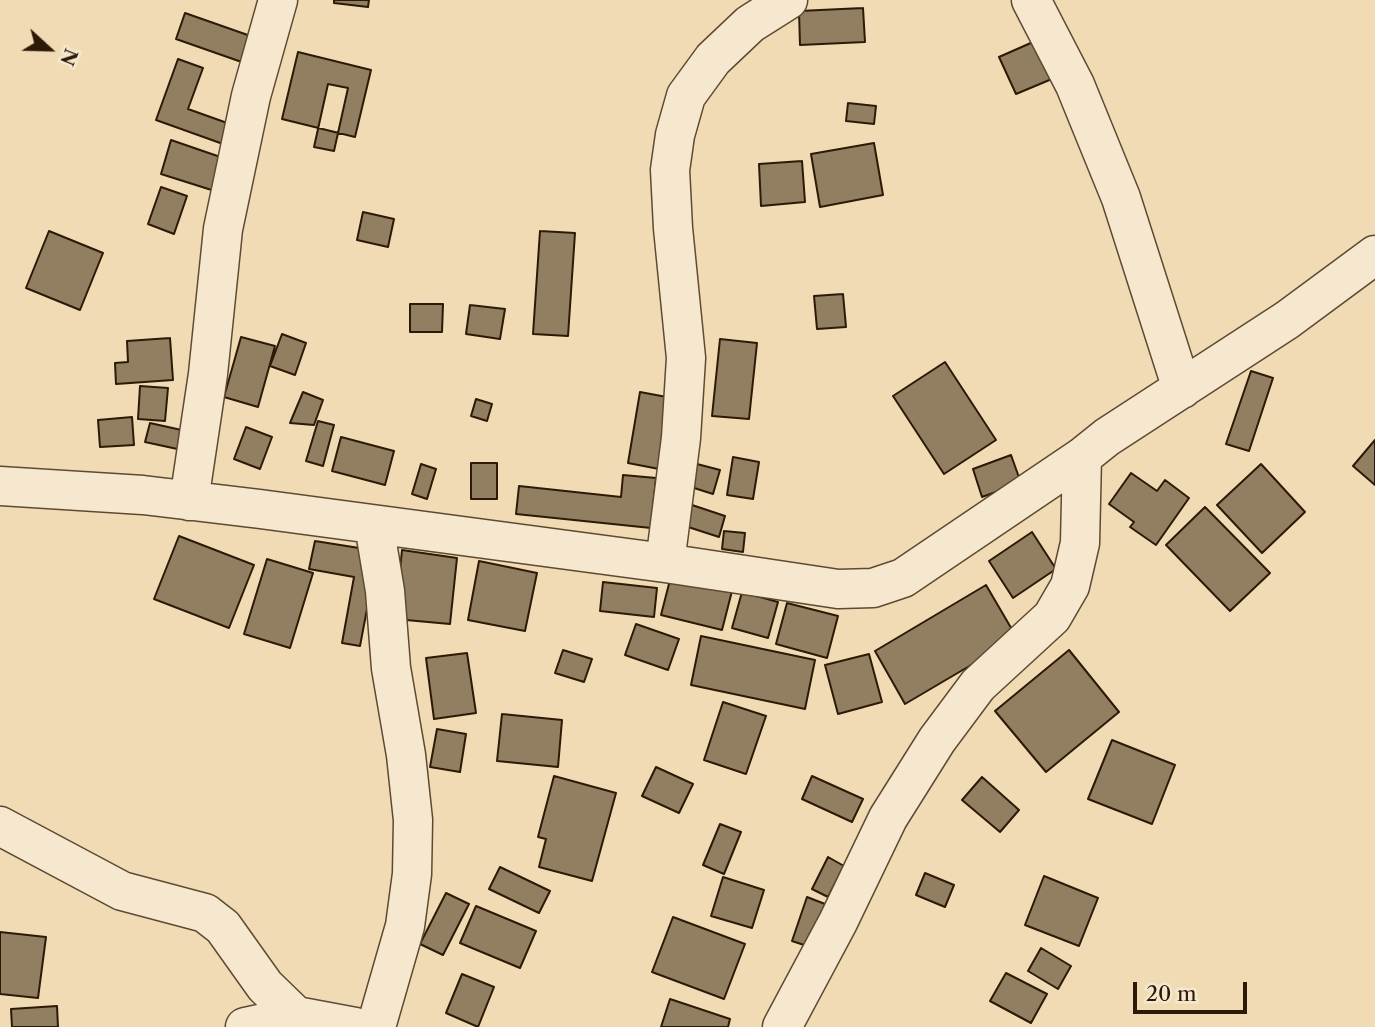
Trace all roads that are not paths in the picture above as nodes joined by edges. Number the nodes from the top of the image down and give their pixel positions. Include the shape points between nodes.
1 (278, 0) edge
2 (788, 0) edge
3 (1031, 0) edge
4 (1375, 255) edge
5 (1182, 388) junction
6 (1082, 457) junction
7 (0, 486) edge
8 (189, 500) junction
9 (374, 525) junction
10 (666, 563) junction
11 (0, 826) edge
12 (296, 1016) junction
13 (245, 1027) edge
14 (355, 1027) edge
15 (376, 1027) edge
16 (782, 1027) edge

1 - 8 street via 251,96 223,229
2 - 10 street via 750,24 713,59 686,96 675,135 671,182 686,358
3 - 5 street via 1075,85 1121,198
4 - 5 street via 1287,320
5 - 6 street
6 - 10 street via 903,578 873,588 838,589
6 - 16 street via 1080,543 1070,586 1052,617 978,685 937,740 888,818
7 - 8 street
8 - 9 street
9 - 10 street
9 - 15 street via 413,820 405,926
11 - 12 street via 122,891 205,913 223,927 265,986
12 - 13 street
12 - 14 street

